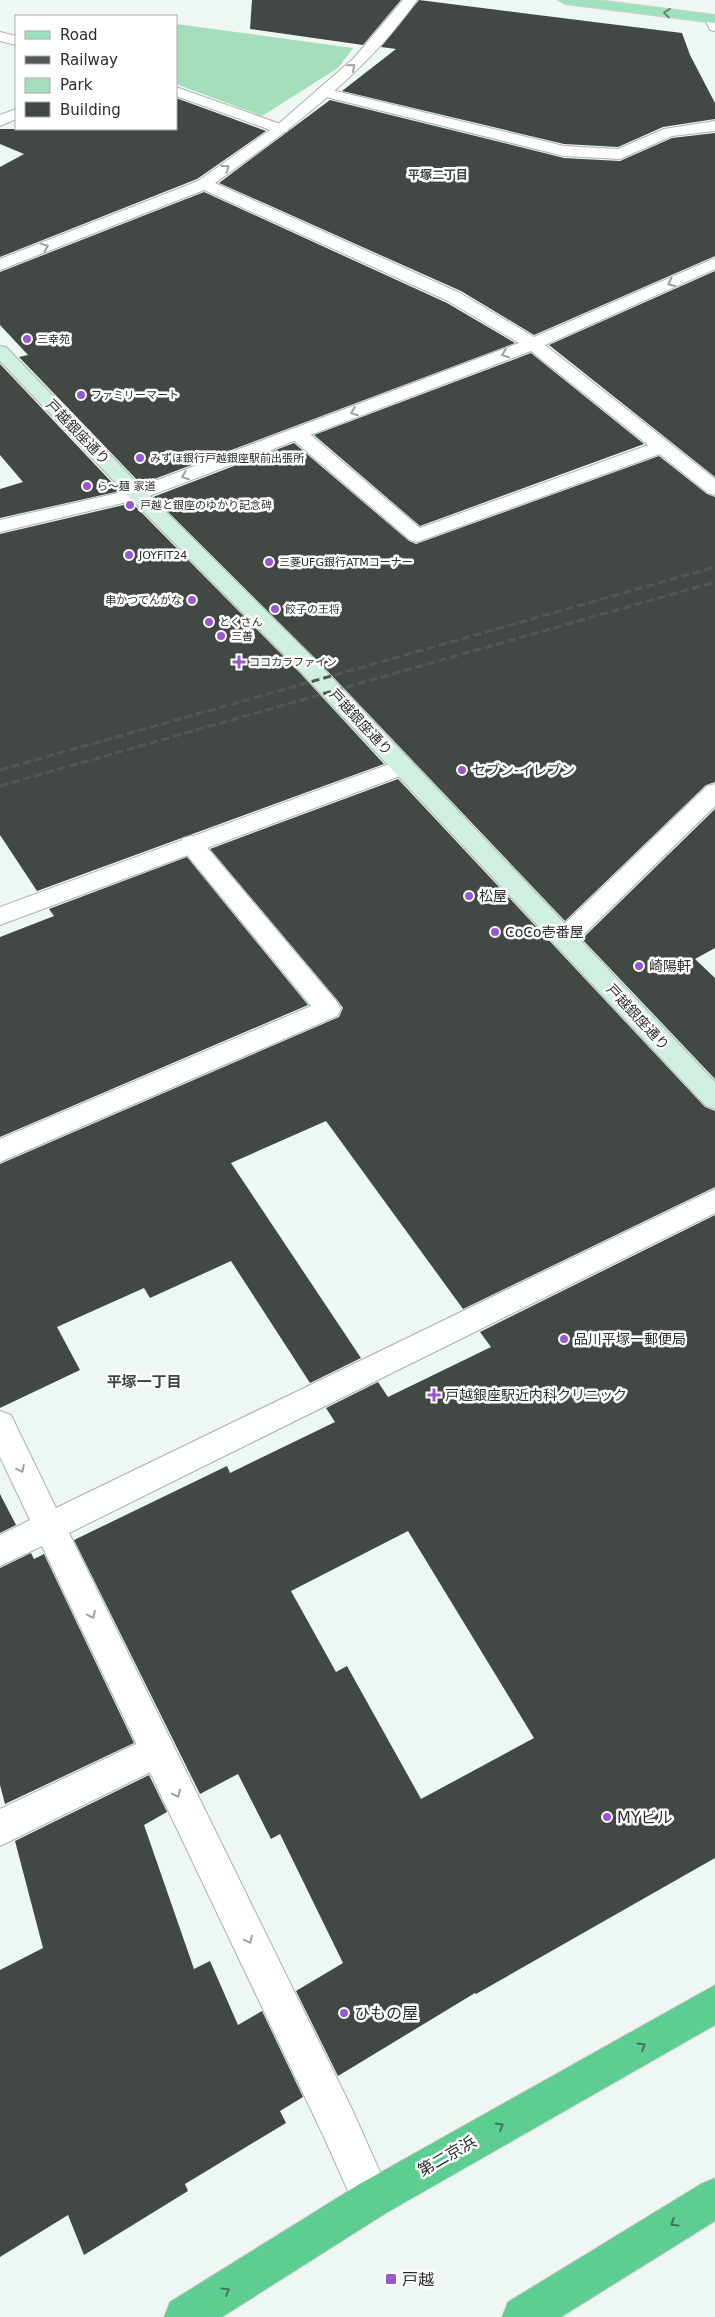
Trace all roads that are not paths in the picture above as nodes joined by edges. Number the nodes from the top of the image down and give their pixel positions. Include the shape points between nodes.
1 (410, 0) edge
2 (565, 0) edge
3 (658, 0) edge
4 (604, 2) edge
5 (714, 18) edge
6 (0, 36) edge
7 (15, 41) edge
8 (323, 92) junction
9 (178, 93) edge
10 (15, 114) edge
11 (0, 121) edge
12 (715, 126) edge
13 (281, 129) junction
14 (204, 184) junction
15 (715, 263) edge
16 (0, 265) edge
17 (533, 344) junction
18 (0, 351) edge
19 (298, 434) junction
20 (661, 447) junction
21 (715, 489) edge
22 (137, 494) junction
23 (0, 526) edge
24 (403, 767) junction
25 (715, 792) edge
26 (190, 844) junction
27 (0, 916) edge
28 (564, 939) junction
29 (715, 1099) edge
30 (0, 1151) edge
31 (715, 1200) edge
32 (0, 1425) edge
33 (50, 1526) junction
34 (0, 1551) edge
35 (157, 1751) junction
36 (0, 1828) edge
37 (715, 2004) edge
38 (715, 2198) edge
39 (372, 2199) junction
40 (185, 2317) edge
41 (523, 2317) edge

8 -> 1 street via 371,48
2 - 4 main road
3 - 5 main road
5 -> 4 main road
6 - 7 street
8 - 12 street via 564,151 620,154 669,132
8 - 13 street
9 - 13 street
10 - 11 street
14 -> 13 street
16 -> 14 street
14 - 17 street via 454,297
15 -> 17 street
17 -> 19 street
17 - 20 street
18 - 22 street, 戸越銀座通り
19 - 20 street via 417,536
19 -> 22 street
20 - 21 street
22 - 23 street
22 - 24 street, 戸越銀座通り via 292,649
24 - 26 street
24 - 28 street, 戸越銀座通り
25 - 28 street
26 - 27 street
26 - 30 street via 328,1009
28 - 29 street, 戸越銀座通り
31 - 33 street
32 -> 33 street
33 - 34 street
33 -> 35 street
35 - 36 street
35 -> 39 street via 338,2121
39 -> 37 highway, 第二京浜
38 -> 41 highway
40 -> 39 highway, 第二京浜

